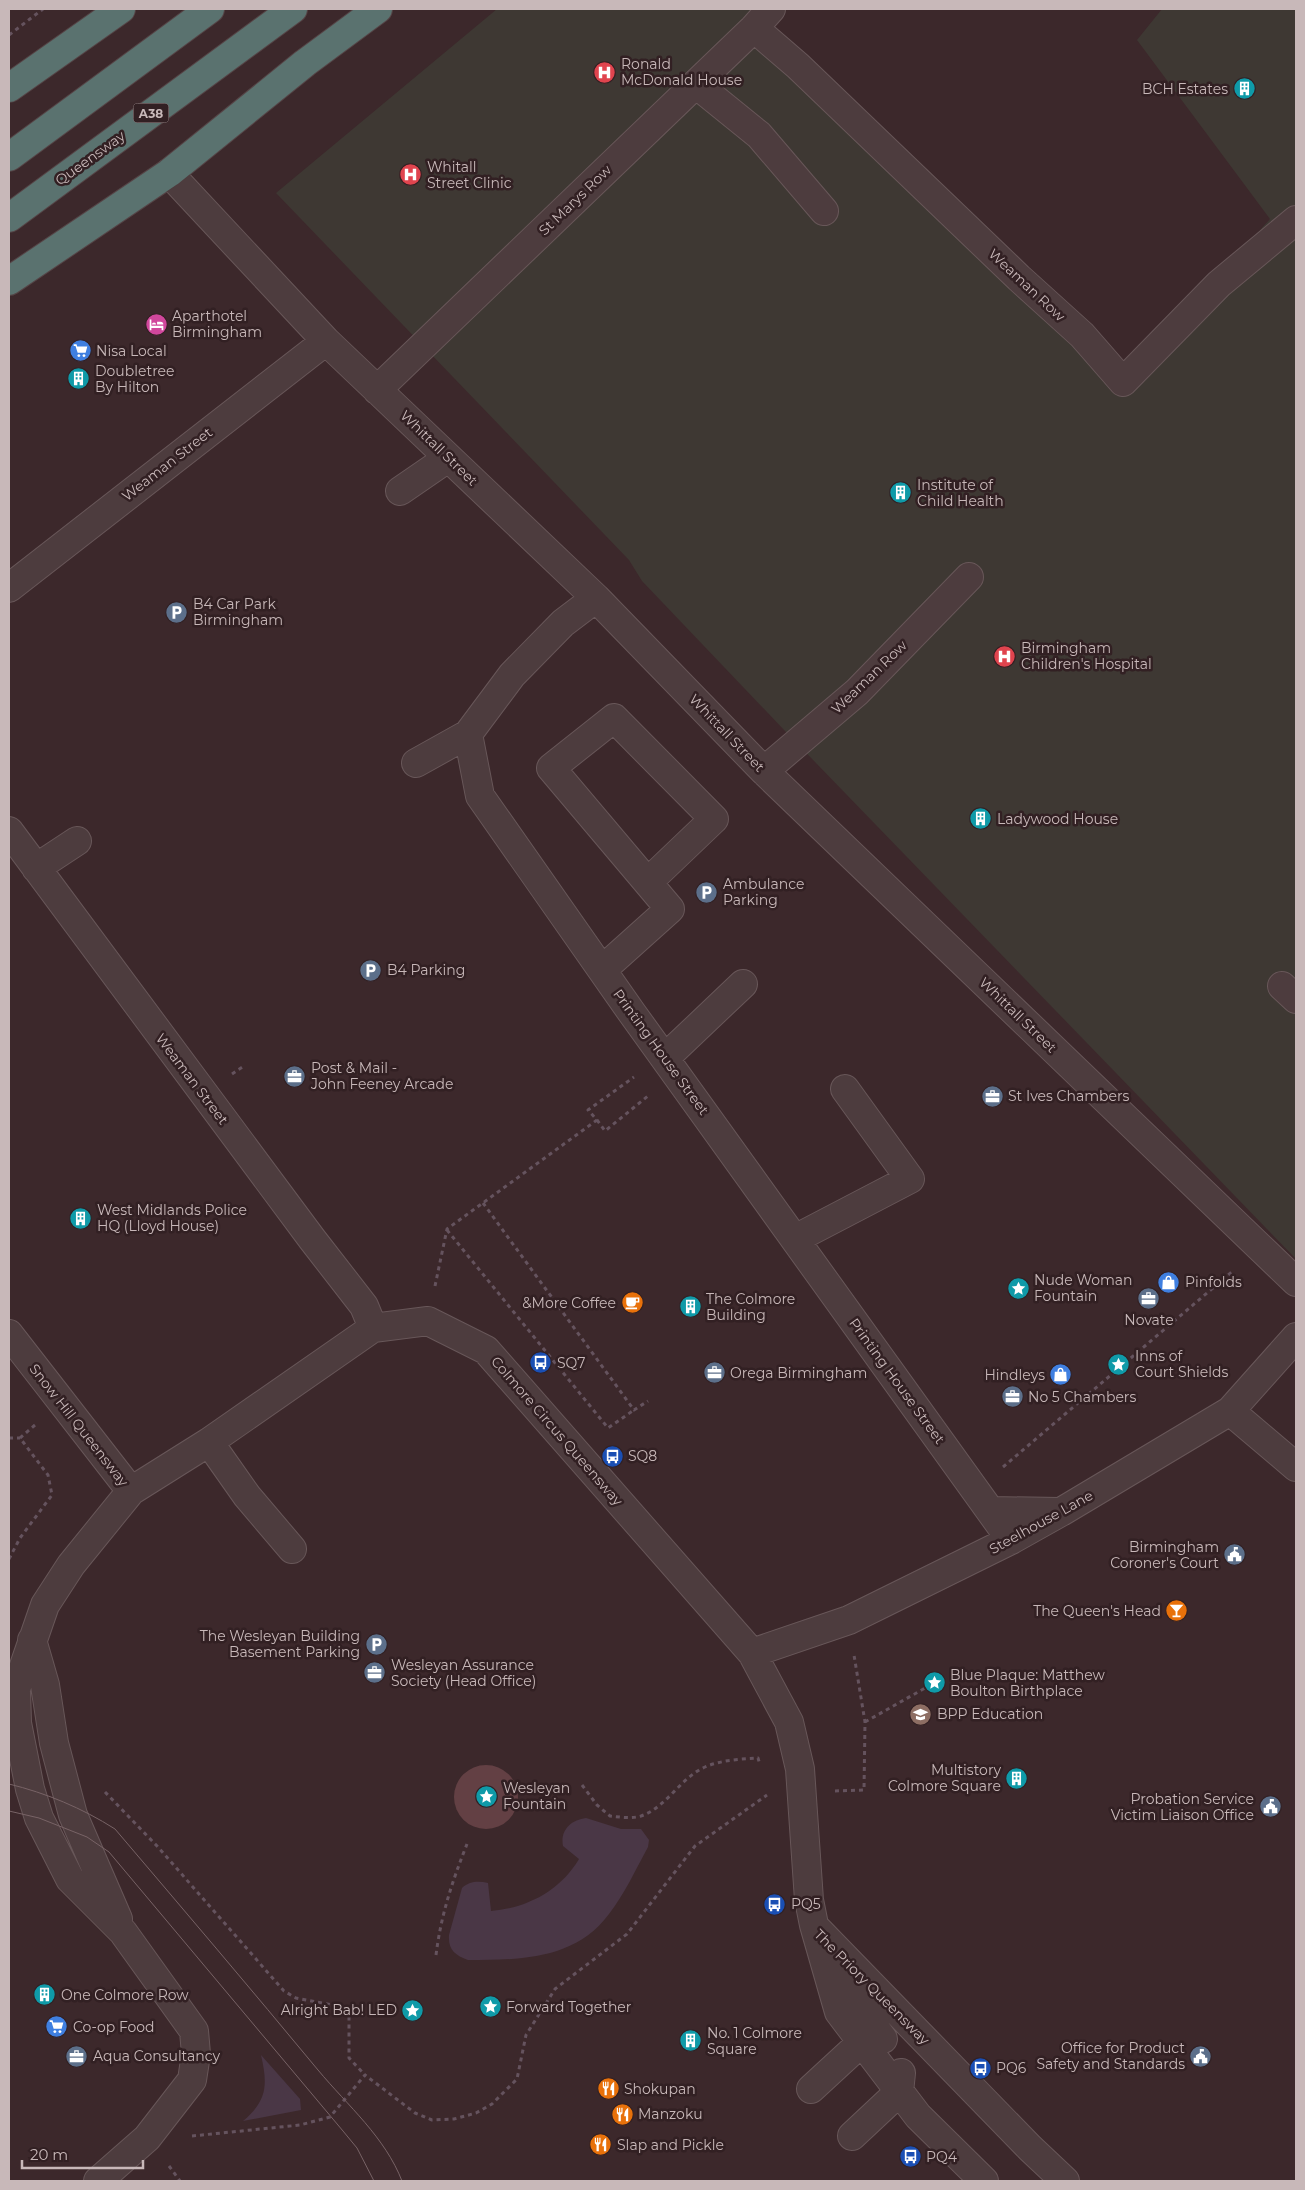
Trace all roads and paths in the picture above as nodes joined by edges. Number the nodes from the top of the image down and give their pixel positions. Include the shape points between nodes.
1 (43, 9) edge
2 (121, 9) edge
3 (210, 9) edge
4 (293, 9) edge
5 (378, 9) edge
6 (762, 18) edge
7 (9, 35) edge
8 (696, 84) junction
9 (9, 88) edge
10 (9, 157) edge
11 (169, 173) junction
12 (824, 211) dead end
13 (9, 218) edge
14 (1296, 220) edge
15 (9, 281) edge
16 (326, 341) junction
17 (377, 390) junction
18 (448, 458) junction
19 (400, 491) dead end
20 (969, 577) dead end
21 (9, 588) edge
22 (596, 598) junction
23 (468, 734) junction
24 (416, 763) dead end
25 (764, 771) junction
26 (9, 831) edge
27 (76, 841) dead end
28 (36, 868) junction
29 (648, 882) junction
30 (602, 970) junction
31 (743, 984) dead end
32 (665, 1058) junction
33 (632, 1078) dead end
34 (845, 1089) dead end
35 (648, 1096) dead end
36 (597, 1120) junction
37 (483, 1203) junction
38 (446, 1229) junction
39 (795, 1239) junction
40 (1260, 1248) junction
41 (1296, 1282) edge
42 (428, 1321) junction
43 (373, 1328) junction
44 (9, 1334) edge
45 (1296, 1337) edge
46 (648, 1401) dead end
47 (61, 1402) junction
48 (634, 1410) junction
49 (1230, 1411) junction
50 (9, 1438) edge
51 (20, 1438) junction
52 (209, 1442) junction
53 (1296, 1468) edge
54 (131, 1491) junction
55 (983, 1501) junction
56 (1061, 1512) junction
57 (1011, 1540) junction
58 (292, 1549) dead end
59 (9, 1559) edge
60 (849, 1620) junction
61 (752, 1653) junction
62 (934, 1683) dead end
63 (865, 1722) junction
64 (760, 1765) dead end
65 (582, 1785) dead end
66 (864, 1790) dead end
67 (104, 1791) dead end
68 (770, 1793) dead end
69 (467, 1844) dead end
70 (814, 1925) junction
71 (436, 1955) dead end
72 (859, 2006) junction
73 (862, 2042) junction
74 (365, 2075) junction
75 (811, 2089) dead end
76 (900, 2092) junction
77 (156, 2128) junction
78 (852, 2136) dead end
79 (98, 2181) edge
80 (984, 2181) edge
81 (1065, 2181) edge

1 - 7 path
2 - 9 highway
3 - 10 highway
4 - 13 highway, Queensway / A38
5 - 11 highway via 305,63
6 - 8 street, St Marys Row
6 - 14 street, Weaman Row via 798,66 1082,335 1123,382 1219,284
8 - 12 street via 759,135
8 - 17 street, St Marys Row
11 - 15 highway
11 - 16 street, Whittall Street
16 - 17 street, Whittall Street
16 - 21 street, Weaman Street
17 - 18 street, Whittall Street
18 - 19 street
18 - 22 street, Whittall Street
20 - 25 street, Weaman Row via 857,692
22 - 23 street via 563,623 512,675
22 - 25 street, Whittall Street
23 - 24 street
23 - 30 street, Printing House Street via 480,796
25 - 40 street, Whittall Street
26 - 28 street, Weaman Street
27 - 28 street
28 - 43 street, Weaman Street via 364,1306
29 - 29 street via 551,768 614,718 714,819
29 - 30 street via 670,909
30 - 32 street, Printing House Street
31 - 32 street
32 - 39 street, Printing House Street
33 - 36 path via 588,1110
34 - 39 street via 910,1179
35 - 36 path via 605,1130
36 - 37 path
37 - 38 path
37 - 48 path
38 - 42 path
38 - 48 path via 608,1428
39 - 55 street, Printing House Street
40 - 41 street, Whittall Street
40 - 55 path
42 - 43 street
42 - 61 street, Colmore Circus Queensway via 486,1350
43 - 52 street
44 - 47 street, Snow Hill Queensway
45 - 49 street, Steelhouse Lane
46 - 48 path
47 - 51 path
47 - 54 street, Snow Hill Queensway
49 - 53 street
49 - 56 street, Steelhouse Lane
50 - 51 path
51 - 59 path via 48,1475 52,1495 20,1538
52 - 54 street
52 - 58 street
54 - 77 street via 71,1565 45,1605 16,1688 17,1723 39,1818 70,1879 123,1932 194,2031 196,2054 192,2080
55 - 56 street
55 - 57 street, Printing House Street
56 - 57 street, Steelhouse Lane
57 - 60 street, Steelhouse Lane
60 - 61 street, Steelhouse Lane
60 - 63 path
61 - 70 street, Colmore Circus Queensway via 789,1722 800,1769
62 - 63 path
63 - 66 path
64 - 65 path via 758,1758 705,1766 686,1778 655,1809 640,1816 610,1816
67 - 74 path via 157,1846 284,1991 296,1998 350,2008 349,2058
68 - 74 path via 695,1846 627,1934 555,1989 526,2035 517,2079 492,2104 454,2119 432,2120 415,2113
69 - 71 path via 449,1888
70 - 72 street
70 - 73 street, The Priory Queensway via 839,2012
70 - 81 street, The Priory Queensway
72 - 73 street
72 - 76 street via 902,2064
73 - 75 street
73 - 76 street, The Priory Queensway
74 - 77 path via 330,2117 300,2126 196,2137
76 - 78 street
76 - 80 street, The Priory Queensway via 918,2116
77 - 79 street

